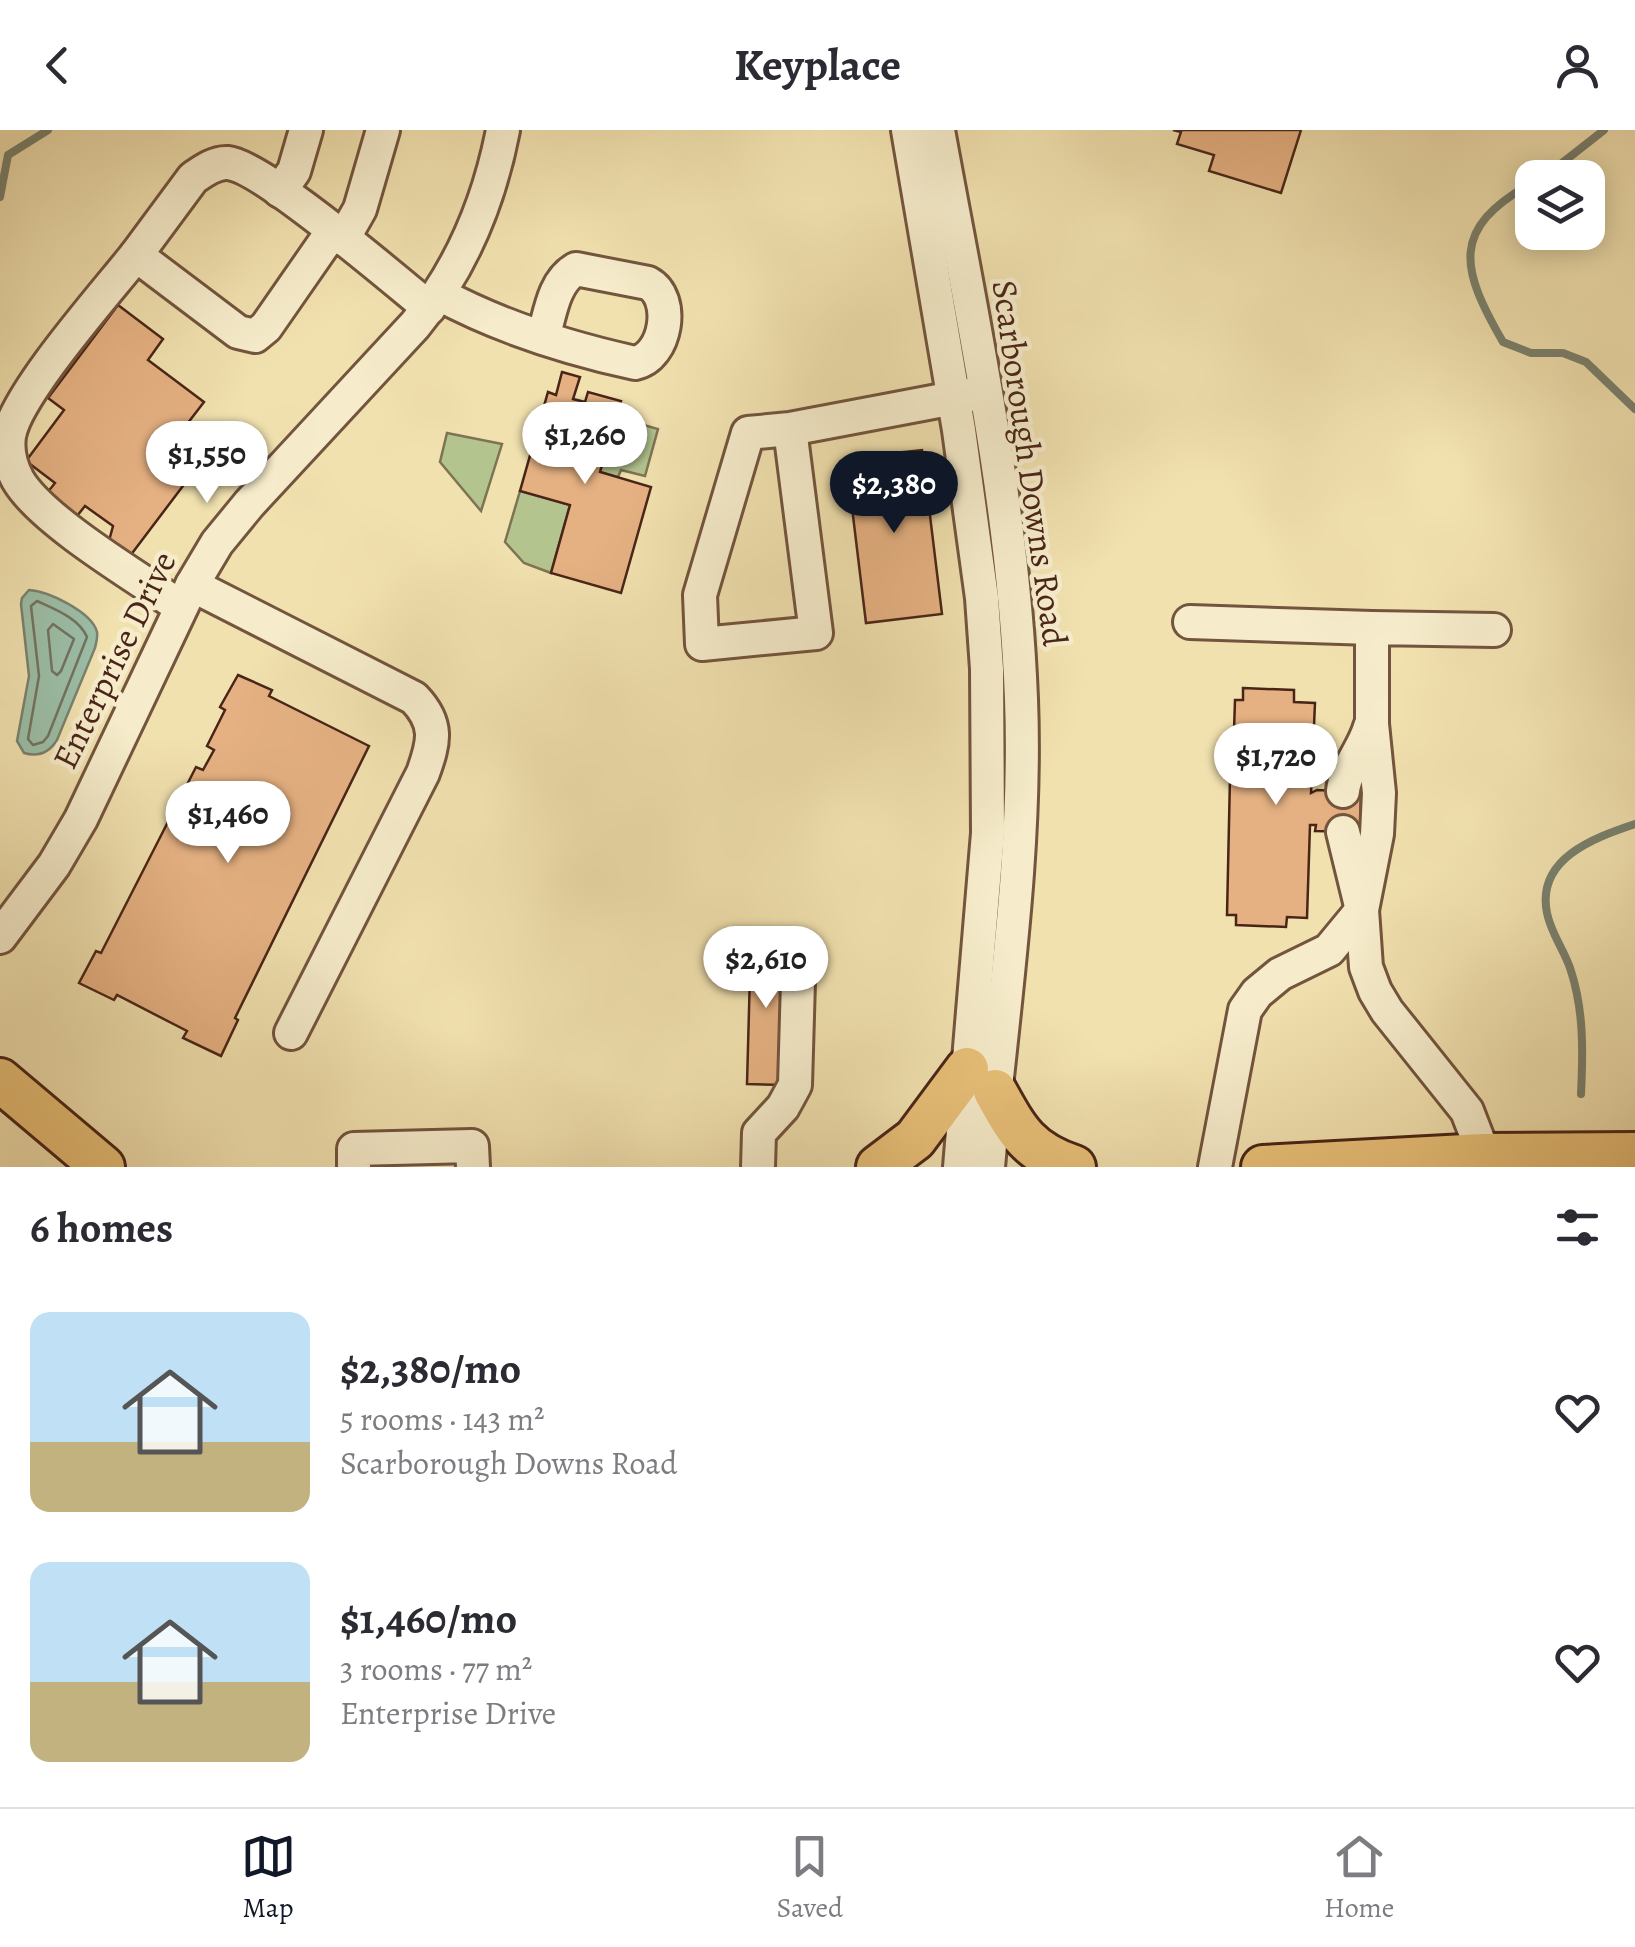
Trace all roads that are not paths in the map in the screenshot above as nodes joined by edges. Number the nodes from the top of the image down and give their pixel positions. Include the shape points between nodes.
1 (306, 130) edge
2 (383, 130) edge
3 (503, 130) edge
4 (908, 130) edge
5 (938, 130) edge
6 (280, 191) junction
7 (337, 235) junction
8 (136, 255) junction
9 (434, 301) junction
10 (543, 338) dead end
11 (968, 395) junction
12 (790, 429) junction
13 (186, 596) junction
14 (1190, 622) dead end
15 (1372, 628) junction
16 (1494, 630) dead end
17 (1372, 724) junction
18 (1343, 791) dead end
19 (1343, 832) dead end
20 (1362, 910) junction
21 (0, 937) edge
22 (798, 947) dead end
23 (1297, 966) junction
24 (1375, 991) junction
25 (291, 1033) dead end
26 (0, 1080) edge
27 (981, 1080) junction
28 (1635, 1154) edge
29 (1484, 1155) junction
30 (103, 1167) edge
31 (354, 1167) edge
32 (472, 1167) edge
33 (758, 1167) edge
34 (878, 1167) edge
35 (960, 1167) edge
36 (988, 1167) edge
37 (1074, 1167) edge
38 (1215, 1167) edge
39 (1263, 1167) edge

1 - 6 street via 294,171
2 - 7 street via 360,209
3 - 9 street, Enterprise Drive via 481,214
4 - 11 street, Scarborough Downs Road
5 - 11 street, Scarborough Downs Road
6 - 7 street
6 - 8 street via 234,164 204,170
7 - 8 street via 256,336 238,332
7 - 9 street
8 - 13 street via 27,397 10,436 10,459 21,485 41,506
9 - 10 street
9 - 13 street, Enterprise Drive via 249,504
11 - 12 street
11 - 27 street, Scarborough Downs Road via 1000,485 1021,700 1019,844
12 - 12 street via 816,634 702,644 700,595 748,433
13 - 21 street, Enterprise Drive via 81,819
13 - 25 street via 414,698 431,724 422,773
14 - 15 street
15 - 16 street
15 - 17 street
17 - 18 street
17 - 20 street via 1377,834
19 - 20 street
20 - 23 street via 1330,950
20 - 24 street via 1366,967
22 - 33 street via 795,1084 760,1133
23 - 24 street via 1340,974
23 - 38 street via 1269,982 1245,1010
24 - 29 street via 1467,1111
26 - 30 main road
27 - 34 main road
27 - 35 street, Scarborough Downs Road
27 - 36 street, Scarborough Downs Road
27 - 37 main road via 1022,1138
28 - 29 main road
29 - 39 main road
31 - 32 street via 354,1149 472,1146

